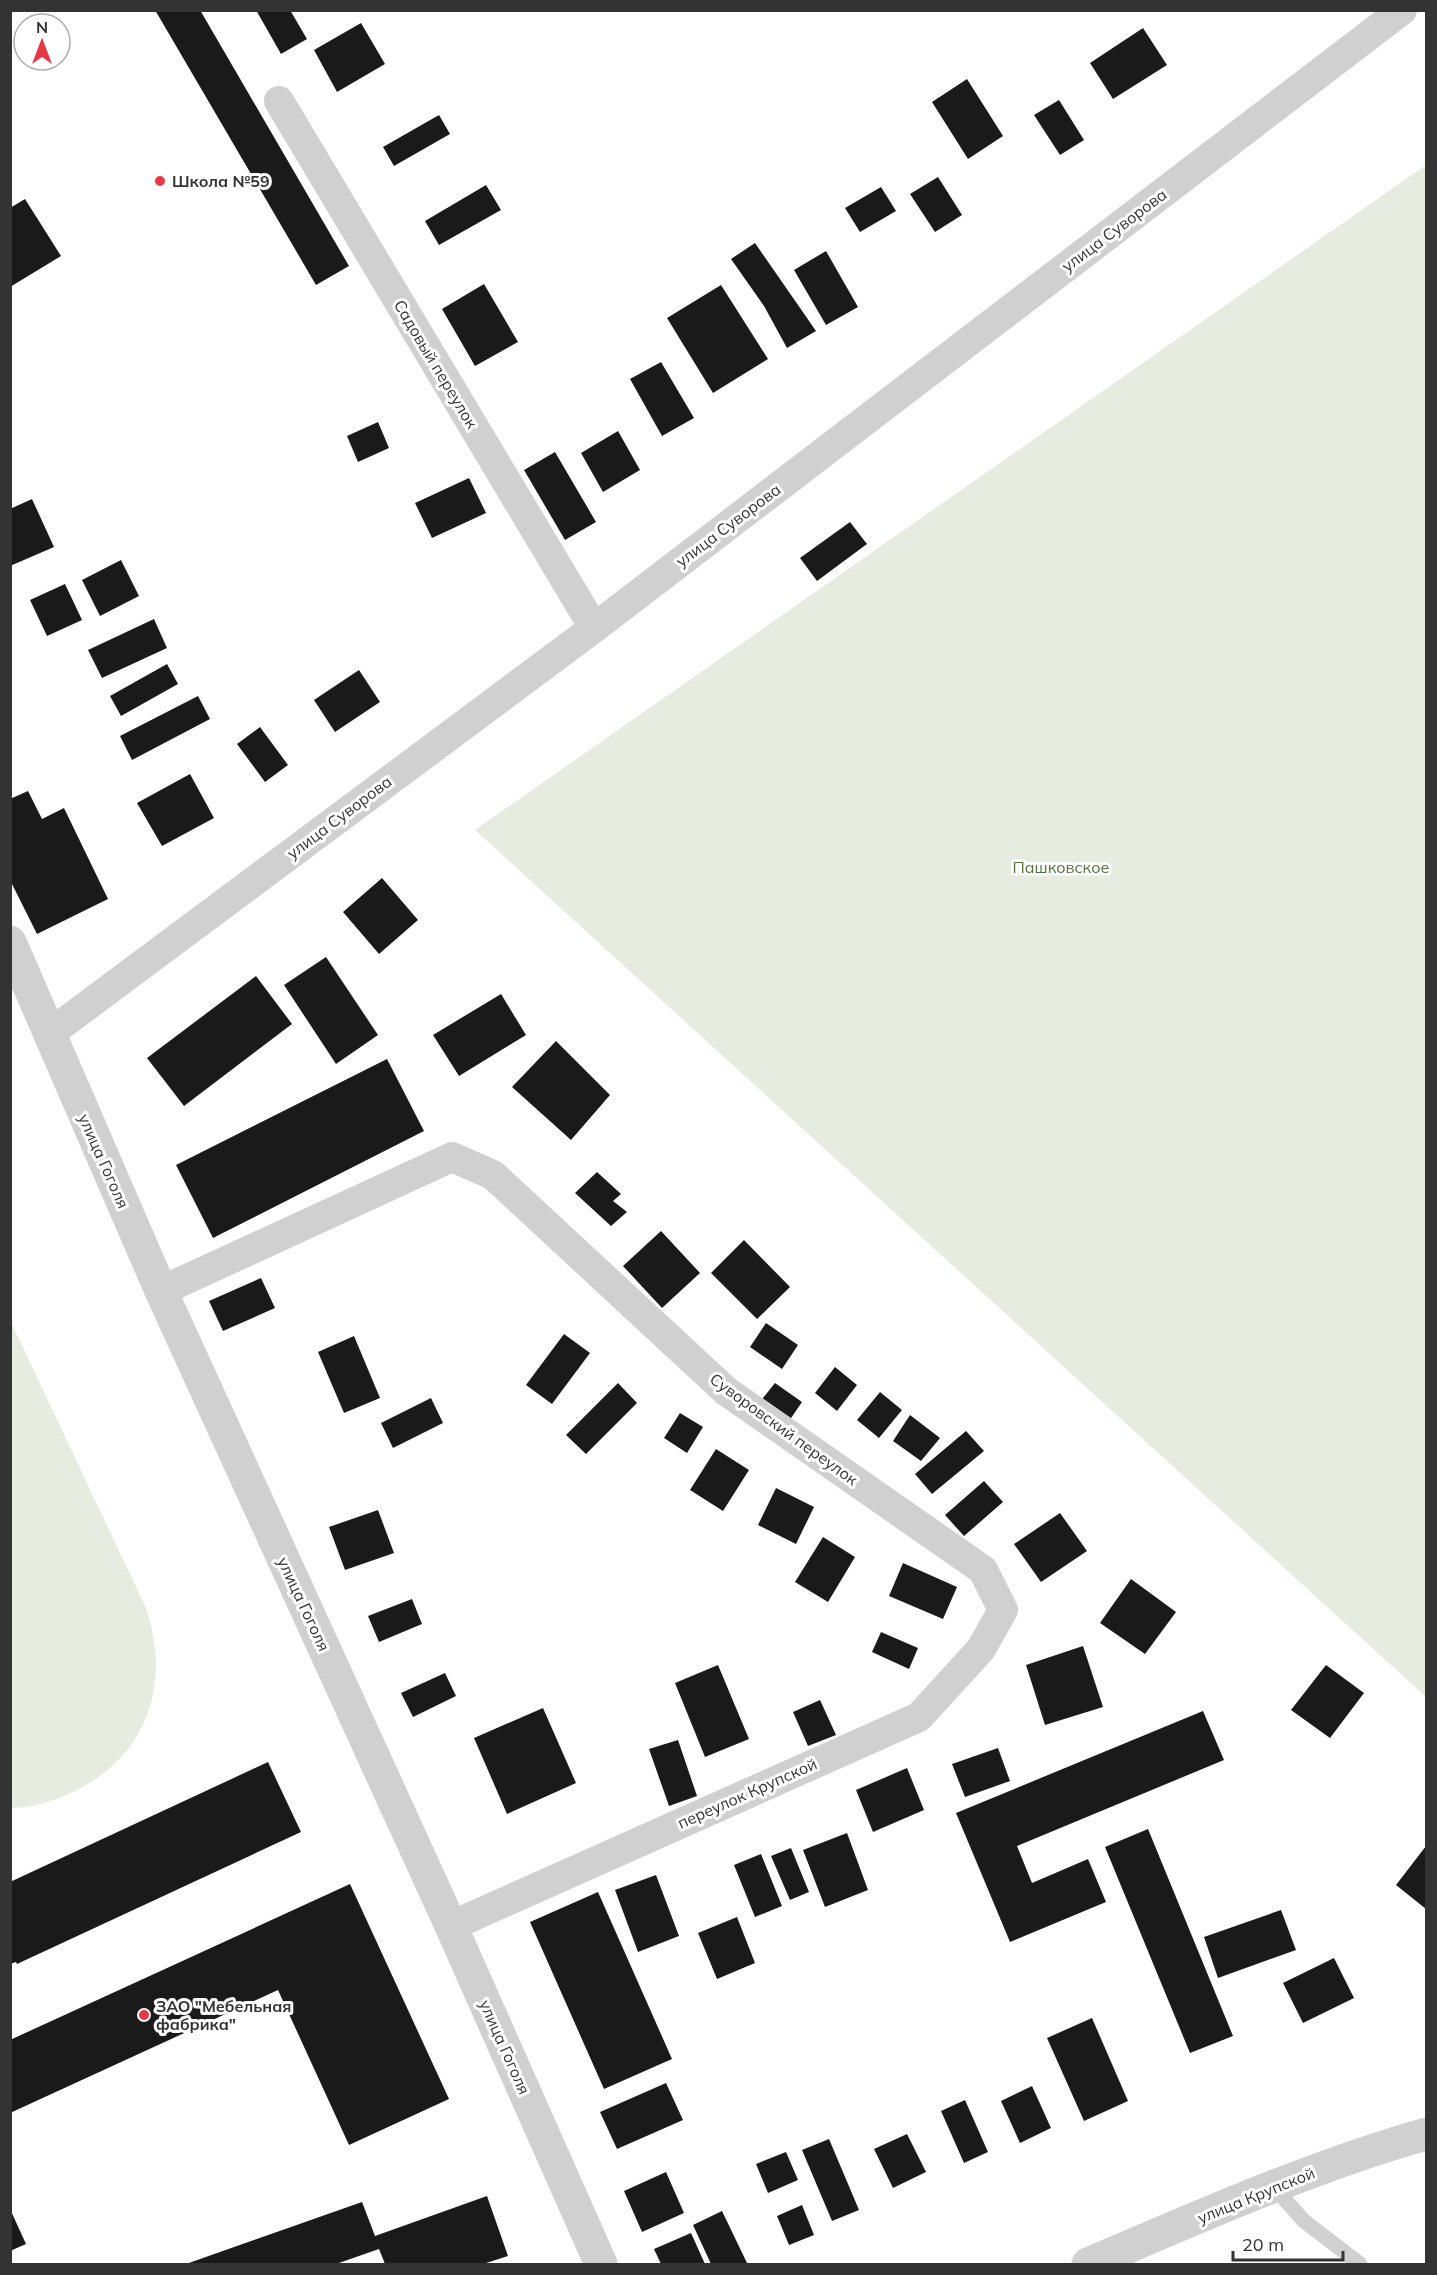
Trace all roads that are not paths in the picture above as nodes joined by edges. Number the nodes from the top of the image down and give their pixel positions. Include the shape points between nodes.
1 (1402, 10) edge
2 (279, 101) dead end
3 (594, 628) junction
4 (10, 942) edge
5 (49, 1034) junction
6 (161, 1291) junction
7 (1003, 1610) joint
8 (451, 1926) junction
9 (1426, 2134) edge
10 (1273, 2186) junction
11 (601, 2265) edge
12 (1088, 2265) edge
13 (1360, 2265) edge

1 - 3 street, улица Суворова
2 - 3 street, Садовый переулок
3 - 5 street, улица Суворова
4 - 5 street, улица Гоголя
5 - 6 street, улица Гоголя
6 - 7 street, Суворовский переулок via 452,1157 493,1175 726,1391 983,1570
6 - 8 street, улица Гоголя
7 - 8 street, переулок Крупской via 981,1649 919,1716
8 - 11 street, улица Гоголя
9 - 10 street, улица Крупской
10 - 12 street, улица Крупской
10 - 13 lane via 1304,2221

